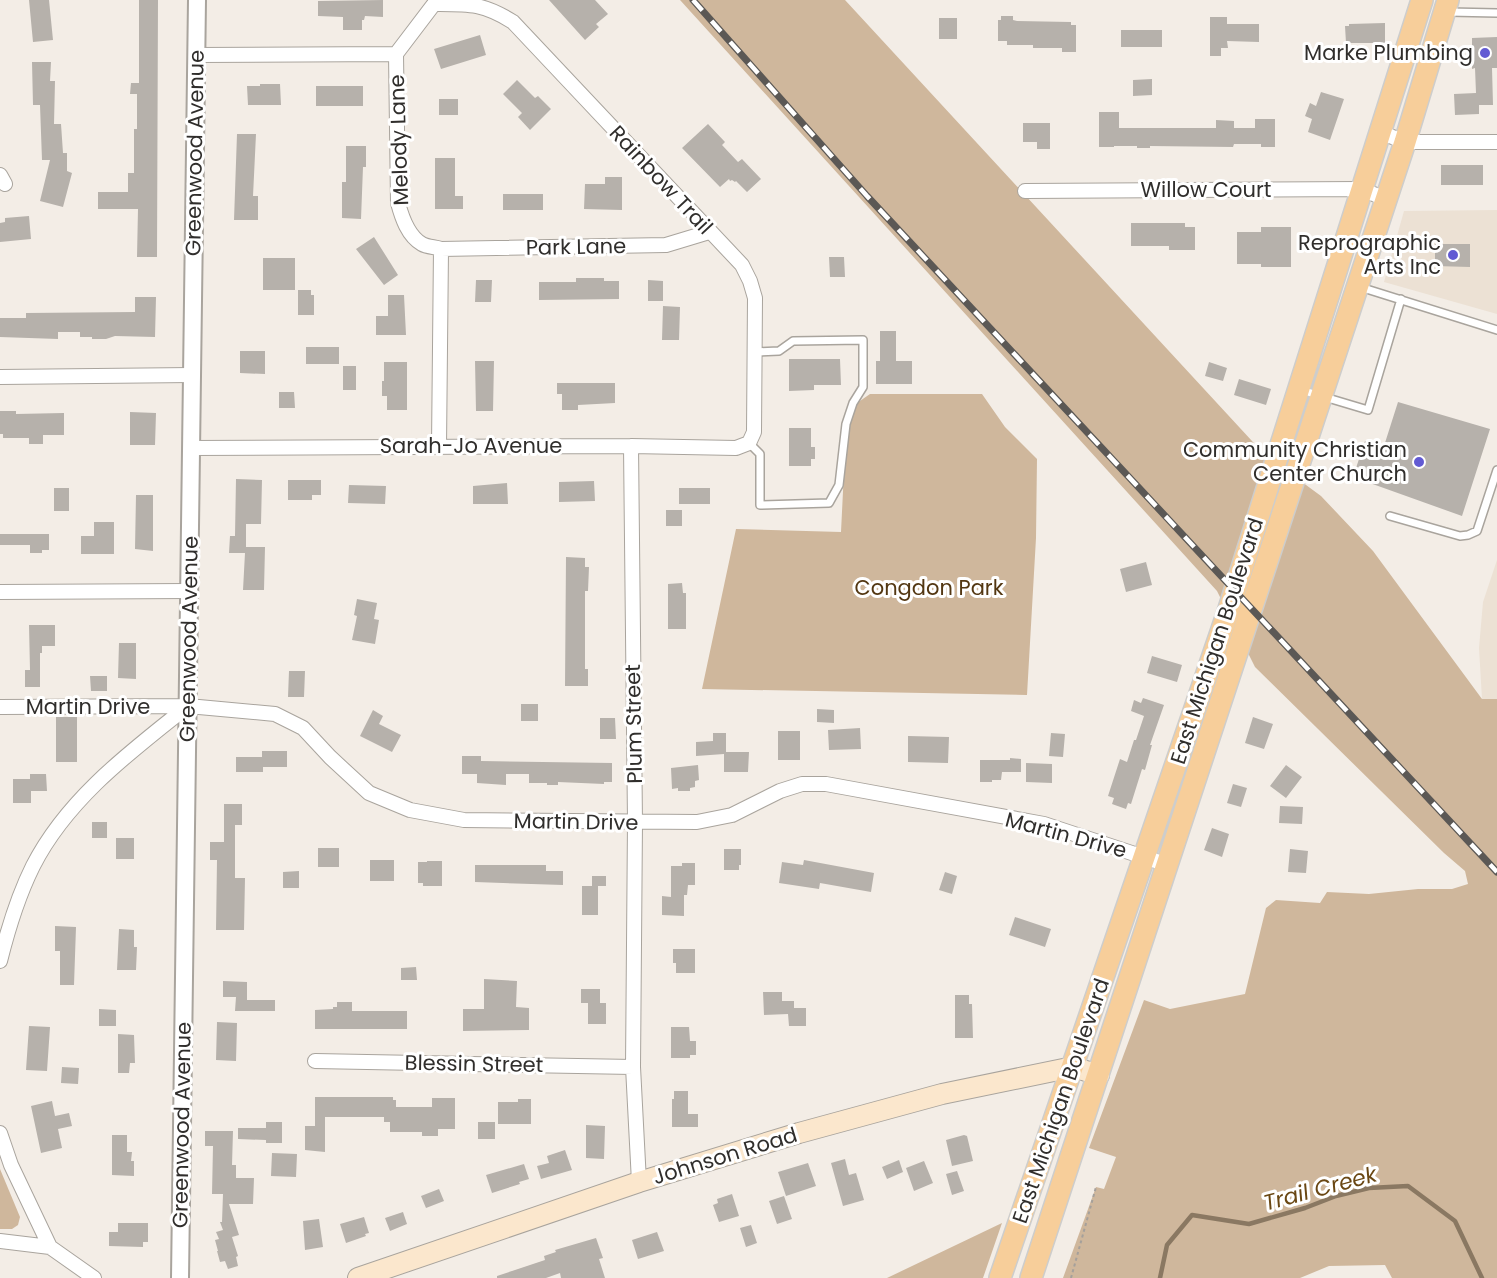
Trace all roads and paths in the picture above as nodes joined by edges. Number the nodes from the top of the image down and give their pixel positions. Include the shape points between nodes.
1 (197, 0) edge
2 (1422, 0) edge
3 (434, 2) edge
4 (1446, 6) edge
5 (1497, 13) edge
6 (396, 54) junction
7 (197, 55) junction
8 (1380, 132) junction
9 (1405, 142) junction
10 (1497, 142) edge
11 (1361, 189) junction
12 (1025, 191) dead end
13 (1386, 199) junction
14 (709, 232) junction
15 (441, 249) junction
16 (1358, 286) junction
17 (1401, 299) junction
18 (1497, 330) edge
19 (755, 352) junction
20 (192, 375) junction
21 (0, 377) edge
22 (1298, 389) junction
23 (1321, 396) junction
24 (749, 443) junction
25 (439, 446) junction
26 (631, 446) junction
27 (191, 447) junction
28 (1497, 470) edge
29 (1390, 516) dead end
30 (0, 591) edge
31 (189, 591) junction
32 (188, 706) junction
33 (0, 707) edge
34 (635, 822) junction
35 (1145, 857) junction
36 (1168, 865) junction
37 (0, 961) edge
38 (315, 1061) dead end
39 (633, 1068) junction
40 (1073, 1068) junction
41 (1099, 1075) junction
42 (0, 1133) edge
43 (639, 1182) junction
44 (1096, 1187) dead end
45 (0, 1241) edge
46 (50, 1247) junction
47 (94, 1278) edge
48 (180, 1278) edge
49 (358, 1278) edge
50 (1000, 1278) edge
51 (1031, 1278) edge
52 (1071, 1278) edge

1 - 7 street, Greenwood Avenue
2 - 8 main road, East Michigan Boulevard
3 - 6 street, Melody Lane
3 - 14 street, Rainbow Trail via 472,4 494,10 513,22
4 - 5 lane
4 - 9 main road, East Michigan Boulevard
6 - 7 street
6 - 15 street, Melody Lane via 398,203 403,222 412,234 423,245
7 - 20 street, Greenwood Avenue
8 - 9 street
8 - 11 main road, East Michigan Boulevard
9 - 10 street
9 - 13 main road, East Michigan Boulevard
11 - 12 street, Willow Court
11 - 13 street, Willow Court
11 - 22 main road, East Michigan Boulevard
13 - 16 main road, East Michigan Boulevard
14 - 15 street, Park Lane via 666,246
14 - 19 street, Rainbow Trail via 742,265 750,281 755,298
15 - 25 street
16 - 17 lane
16 - 23 main road, East Michigan Boulevard
17 - 18 lane
17 - 23 lane via 1368,410
19 - 24 street, Rainbow Trail via 754,432
19 - 24 lane via 779,351 793,342 863,340 863,387 846,424 839,485 829,503 760,505 760,454
20 - 21 street
20 - 27 street, Greenwood Avenue
22 - 23 lane
22 - 35 main road, East Michigan Boulevard
23 - 36 main road, East Michigan Boulevard
24 - 26 street, Sarah-Jo Avenue via 736,448
25 - 26 street, Sarah-Jo Avenue
25 - 27 street, Sarah-Jo Avenue
26 - 34 street, Plum Street
27 - 31 street, Greenwood Avenue
28 - 29 lane via 1474,533 1460,536
30 - 31 street
31 - 32 street, Greenwood Avenue
32 - 33 street, Martin Drive
32 - 34 street, Martin Drive via 275,714 303,728 369,793 410,810 464,820
32 - 37 street via 98,780 61,823 33,866
32 - 48 street, Greenwood Avenue
34 - 35 street, Martin Drive via 698,822 732,815 802,784 826,784 1044,824
34 - 39 street, Plum Street
35 - 36 street, Martin Drive
35 - 40 main road, East Michigan Boulevard
36 - 41 main road, East Michigan Boulevard
38 - 39 street, Blessin Street
39 - 43 street, Plum Street
40 - 41 main road, Johnson Road
40 - 43 main road, Johnson Road via 942,1094
40 - 50 main road, East Michigan Boulevard
41 - 51 main road, East Michigan Boulevard
42 - 46 street
43 - 49 main road, Johnson Road
44 - 52 path
45 - 46 street
46 - 47 street

